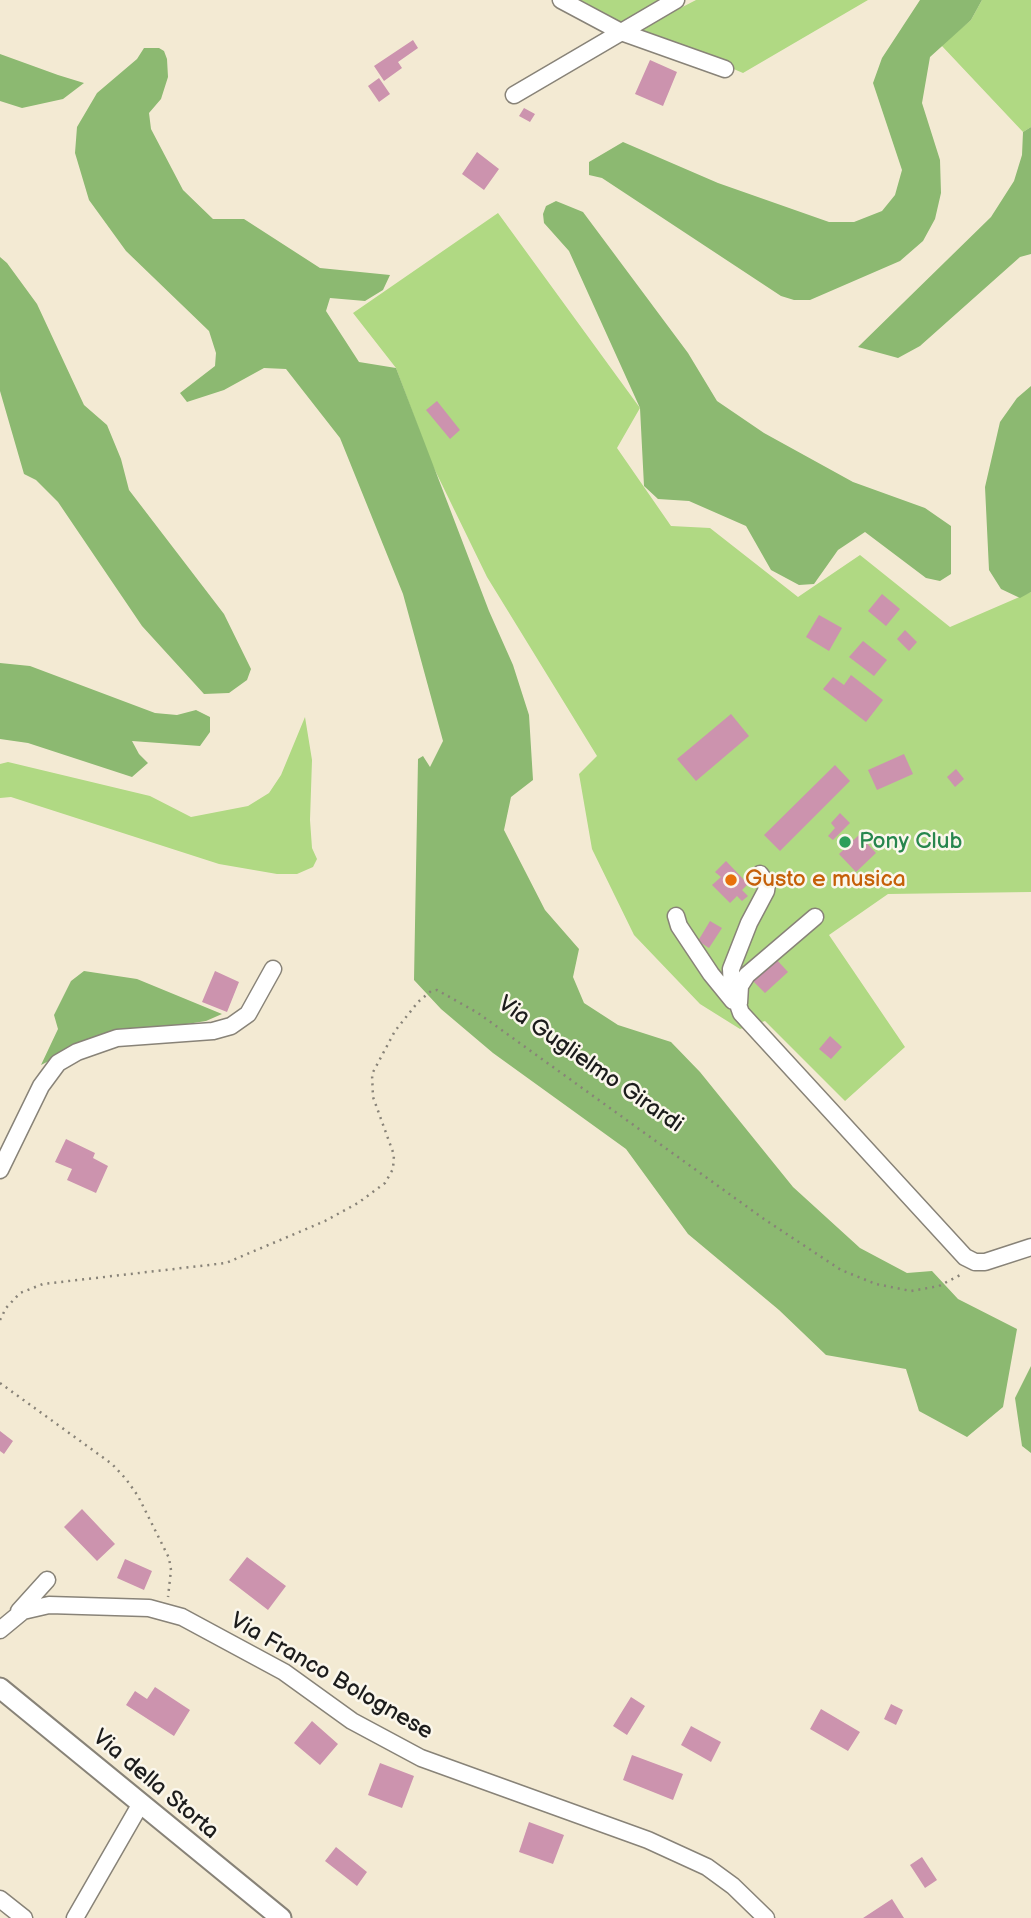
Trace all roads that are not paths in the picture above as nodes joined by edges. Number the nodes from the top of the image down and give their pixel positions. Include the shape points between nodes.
1 (561, 0) edge
2 (676, 0) edge
3 (621, 32) junction
4 (725, 69) dead end
5 (514, 95) dead end
6 (760, 874) dead end
7 (676, 916) dead end
8 (815, 917) dead end
9 (273, 969) dead end
10 (739, 1009) junction
11 (0, 1170) edge
12 (1031, 1247) edge
13 (47, 1580) dead end
14 (5, 1625) edge
15 (0, 1688) edge
16 (140, 1805) junction
17 (0, 1899) edge
18 (24, 1918) edge
19 (75, 1918) edge
20 (281, 1918) edge
21 (766, 1918) edge

1 - 3 street
2 - 3 street
3 - 4 street
3 - 5 street
6 - 10 street via 767,887 731,970
7 - 10 street via 710,974
8 - 10 street via 747,975 739,991
9 - 11 street via 248,1014 231,1026 117,1038 58,1063 41,1086
10 - 12 street via 962,1254 985,1262
13 - 14 street, Via Franco Bolognese
14 - 21 street, Via Franco Bolognese via 23,1611 48,1605 149,1608 182,1617 284,1672 352,1721 421,1758 648,1840 707,1867
15 - 16 main road, Via della Storta
16 - 19 street
16 - 20 main road, Via della Storta
17 - 18 street

